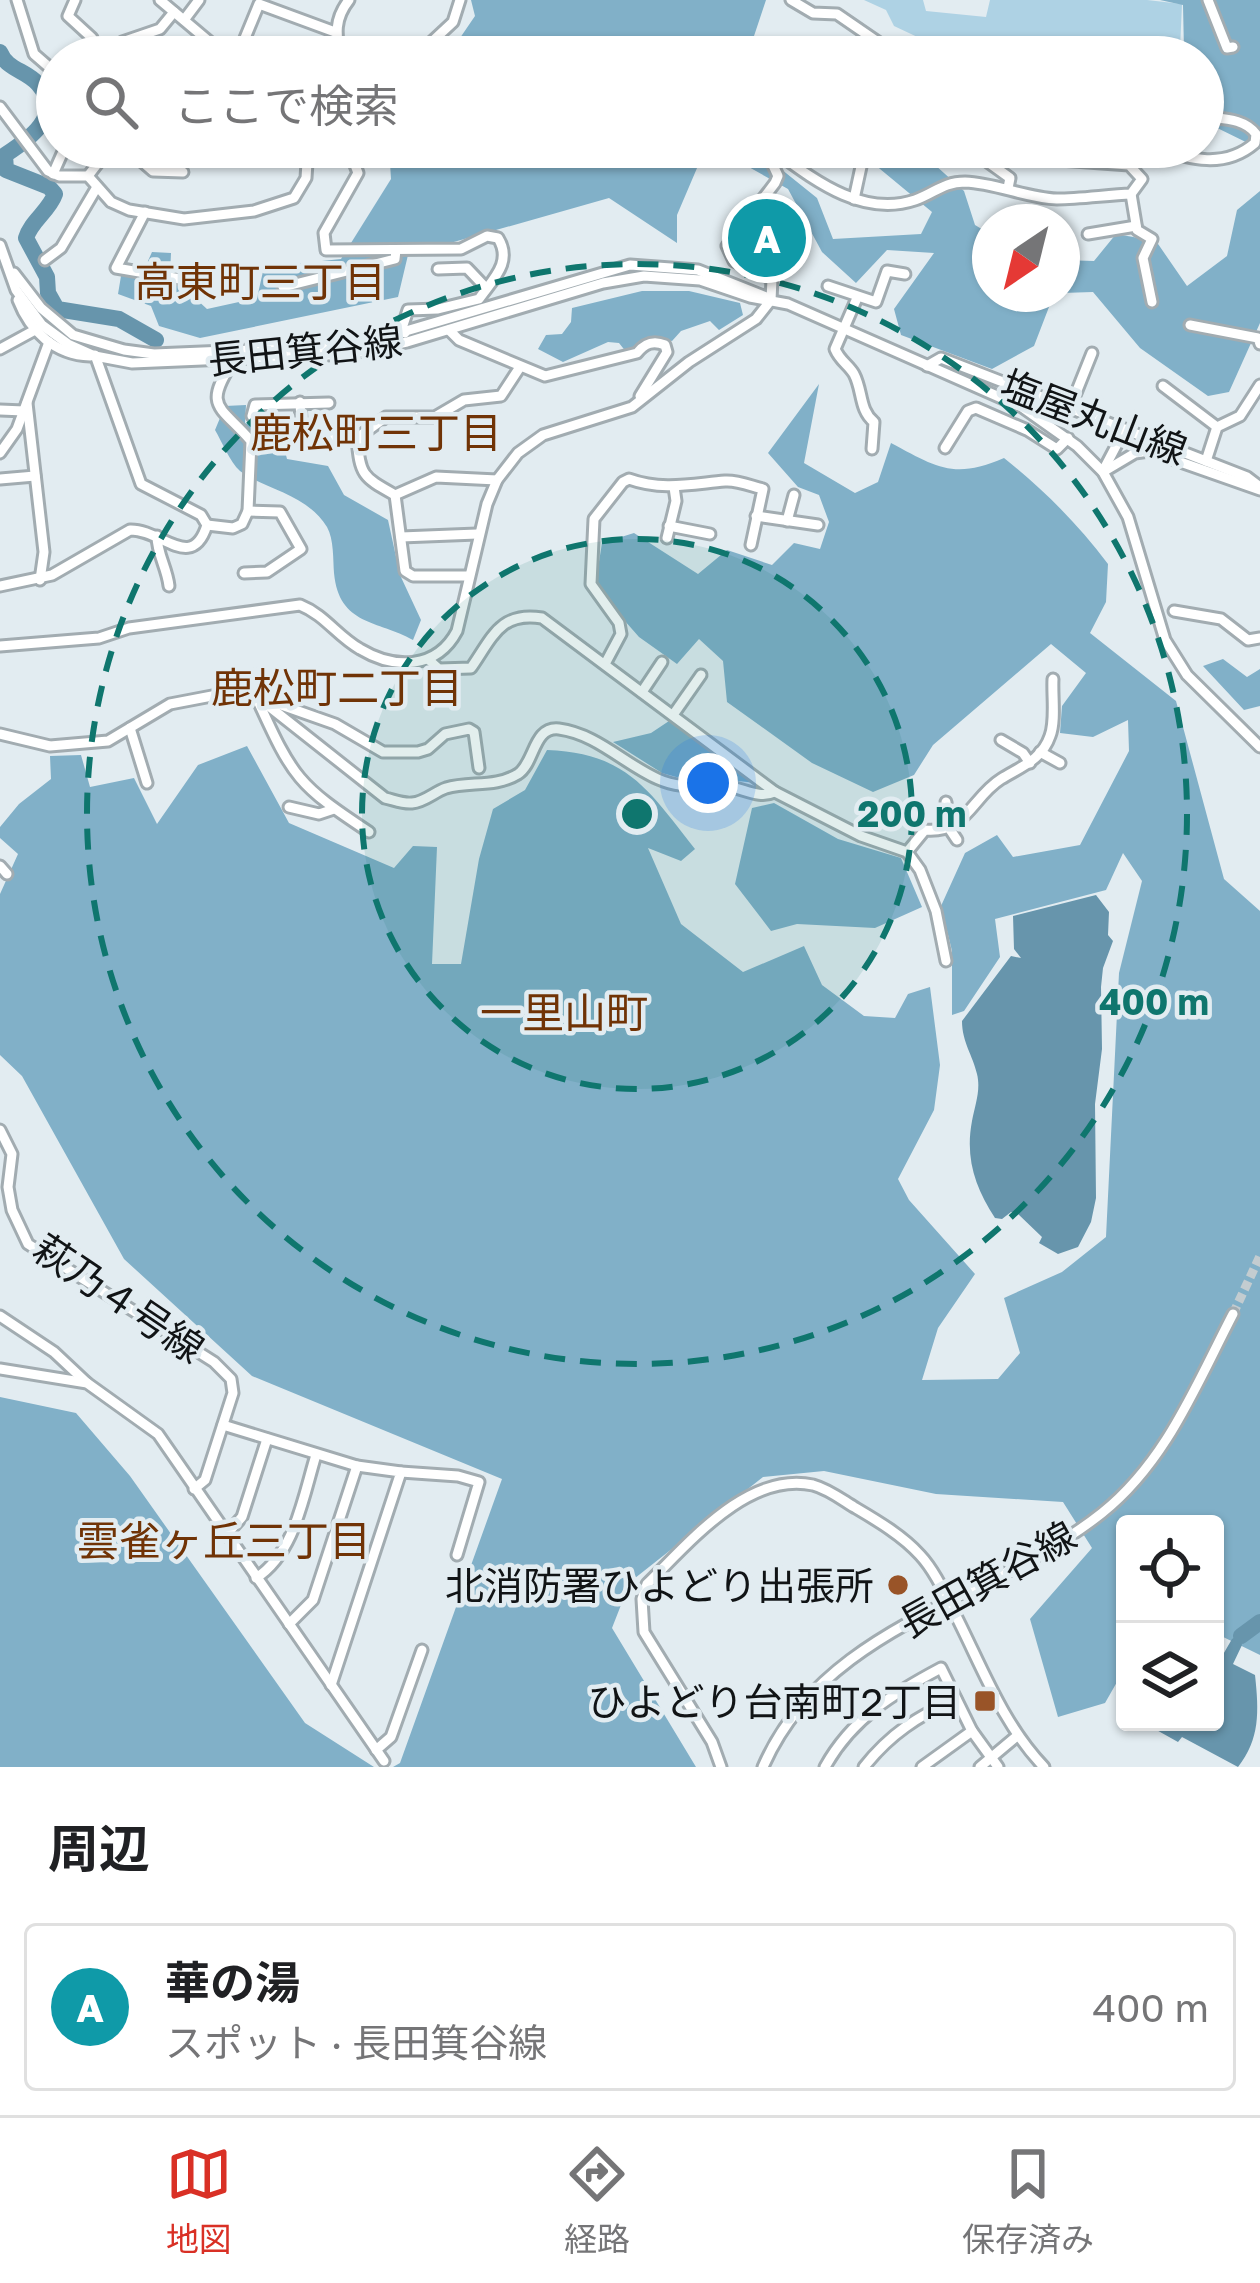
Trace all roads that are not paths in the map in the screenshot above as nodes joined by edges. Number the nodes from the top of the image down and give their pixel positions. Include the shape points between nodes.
1 (16, 0) edge
2 (75, 0) edge
3 (160, 0) edge
4 (199, 0) edge
5 (350, 0) edge
6 (460, 0) edge
7 (791, 0) edge
8 (1208, 0) edge
9 (179, 16) junction
10 (335, 32) junction
11 (90, 36) edge
12 (140, 36) edge
13 (203, 36) edge
14 (246, 36) edge
15 (336, 36) edge
16 (439, 36) edge
17 (868, 36) edge
18 (1222, 36) edge
19 (1224, 43) edge
20 (1233, 46) dead end
21 (36, 56) edge
22 (3, 110) edge
23 (1224, 119) edge
24 (36, 153) edge
25 (1224, 162) edge
26 (48, 168) edge
27 (52, 168) edge
28 (94, 168) edge
29 (150, 168) edge
30 (306, 168) edge
31 (356, 168) edge
32 (774, 168) edge
33 (798, 168) edge
34 (861, 168) edge
35 (996, 168) edge
36 (1132, 168) edge
37 (50, 171) junction
38 (183, 172) dead end
39 (88, 176) junction
40 (97, 187) junction
41 (1008, 188) junction
42 (1131, 194) junction
43 (854, 199) junction
44 (145, 212) junction
45 (1136, 226) junction
46 (1088, 234) dead end
47 (0, 245) edge
48 (395, 250) junction
49 (45, 260) dead end
50 (438, 268) dead end
51 (13, 272) junction
52 (905, 274) dead end
53 (199, 286) dead end
54 (828, 286) dead end
55 (283, 287) dead end
56 (486, 289) junction
57 (16, 290) junction
58 (857, 298) junction
59 (771, 300) junction
60 (1152, 302) dead end
61 (1190, 325) dead end
62 (844, 327) junction
63 (35, 330) junction
64 (448, 330) junction
65 (405, 332) junction
66 (49, 342) junction
67 (98, 344) junction
68 (1260, 344) edge
69 (0, 349) edge
70 (1093, 353) dead end
71 (95, 356) junction
72 (234, 361) junction
73 (927, 366) junction
74 (520, 368) junction
75 (1260, 385) edge
76 (1163, 386) dead end
77 (300, 402) junction
78 (328, 403) dead end
79 (26, 407) junction
80 (632, 407) junction
81 (1070, 408) junction
82 (0, 410) edge
83 (252, 416) dead end
84 (1217, 427) junction
85 (1125, 429) junction
86 (1068, 437) junction
87 (357, 438) junction
88 (945, 448) dead end
89 (872, 449) dead end
90 (0, 452) edge
91 (1206, 461) junction
92 (1103, 472) junction
93 (450, 475) junction
94 (35, 476) junction
95 (0, 479) edge
96 (497, 480) junction
97 (674, 487) junction
98 (1260, 489) edge
99 (448, 493) dead end
100 (395, 495) junction
101 (794, 495) dead end
102 (248, 511) junction
103 (756, 516) junction
104 (787, 521) junction
105 (207, 525) junction
106 (818, 525) dead end
107 (477, 534) junction
108 (710, 534) dead end
109 (157, 536) junction
110 (400, 537) junction
111 (751, 544) dead end
112 (244, 573) dead end
113 (469, 576) junction
114 (40, 580) junction
115 (0, 586) edge
116 (169, 586) dead end
117 (1174, 610) dead end
118 (1259, 639) edge
119 (0, 646) edge
120 (429, 661) junction
121 (662, 662) dead end
122 (605, 664) junction
123 (701, 674) dead end
124 (1053, 679) dead end
125 (641, 692) junction
126 (256, 696) junction
127 (673, 715) junction
128 (130, 728) junction
129 (0, 734) edge
130 (1001, 740) dead end
131 (1260, 747) edge
132 (1040, 752) junction
133 (1030, 763) junction
134 (1060, 763) dead end
135 (479, 768) dead end
136 (147, 783) dead end
137 (776, 792) junction
138 (946, 802) dead end
139 (289, 807) dead end
140 (334, 809) junction
141 (914, 821) dead end
142 (949, 829) junction
143 (926, 830) junction
144 (369, 832) dead end
145 (957, 840) dead end
146 (907, 852) junction
147 (946, 961) dead end
148 (0, 1130) edge
149 (1233, 1314) tunnel mouth
150 (0, 1316) edge
151 (0, 1369) edge
152 (87, 1383) junction
153 (223, 1425) junction
154 (267, 1439) junction
155 (316, 1455) junction
156 (357, 1466) junction
157 (401, 1472) junction
158 (194, 1489) junction
159 (226, 1535) junction
160 (457, 1556) dead end
161 (256, 1578) junction
162 (949, 1602) junction
163 (289, 1624) junction
164 (422, 1650) dead end
165 (331, 1685) junction
166 (956, 1699) junction
167 (972, 1730) junction
168 (1017, 1736) junction
169 (376, 1750) junction
170 (385, 1761) dead end
171 (994, 1762) edge
172 (830, 1765) edge
173 (721, 1767) edge
174 (763, 1767) edge
175 (864, 1767) edge
176 (922, 1767) edge
177 (980, 1767) edge
178 (1044, 1767) edge

1 - 21 street
2 - 11 street via 68,16
3 - 9 street
4 - 9 street
5 - 10 street
6 - 16 street
7 - 17 street via 813,13 837,14
8 - 18 street
9 - 12 street
9 - 13 street
10 - 14 street via 259,4
10 - 15 street
19 - 20 street
22 - 24 street
23 - 25 street via 1256,134 1255,143
26 - 37 street
27 - 37 street
28 - 39 street
29 - 38 street
30 - 44 street via 294,197 282,204 184,219
31 - 48 street via 324,233 326,250
32 - 59 street via 776,183 727,246 734,262 772,279
33 - 43 street
34 - 43 street
35 - 41 street via 1010,178
36 - 42 street via 1142,179
37 - 39 street
39 - 40 street
40 - 44 street via 111,202
40 - 49 street via 61,248
41 - 42 street via 1056,199
41 - 43 street via 945,182 893,206
42 - 45 street
44 - 53 street via 116,268
45 - 46 street
45 - 60 street via 1152,239 1143,259
47 - 51 street, 長田箕谷線
48 - 55 street via 395,259
48 - 56 street via 498,238 503,265
50 - 56 street via 467,268
51 - 57 street, 長田箕谷線
51 - 67 street, 長田箕谷線 via 58,324
52 - 58 street via 887,271 876,302
54 - 58 street
56 - 65 street via 479,299 408,310
57 - 63 street
57 - 71 street, 長田箕谷線 via 42,325
58 - 62 street
59 - 62 street, 長田箕谷線
59 - 64 street, 長田箕谷線 via 700,280 644,276
59 - 65 street, 長田箕谷線 via 698,270 630,266
59 - 80 street
61 - 68 street
62 - 73 street, 長田箕谷線
62 - 89 street via 837,358 850,368 874,422
63 - 66 street
63 - 69 street
64 - 72 street, 長田箕谷線 via 350,354
64 - 74 street
65 - 67 street, 長田箕谷線 via 326,347 166,354
66 - 71 street
66 - 79 street
67 - 71 street
70 - 81 street
71 - 72 street, 長田箕谷線
71 - 105 street via 140,484
72 - 102 street via 215,401 251,441
73 - 81 street, 塩屋丸山線 via 941,358
73 - 86 street, 長田箕谷線 via 1022,407
74 - 80 street via 544,376 665,345
74 - 87 street via 501,396 464,400 435,417 386,417
75 - 84 street via 1240,416
76 - 84 street
77 - 78 street
77 - 83 street via 266,401
77 - 87 street via 302,440
79 - 82 street
79 - 90 street
79 - 94 street
80 - 96 street via 543,435
81 - 85 street, 塩屋丸山線
84 - 91 street
85 - 91 street, 塩屋丸山線
85 - 92 street
86 - 88 street via 1049,447 976,408
86 - 92 street, 長田箕谷線
87 - 100 street via 368,481
91 - 98 street, 塩屋丸山線
92 - 98 street via 1149,451
92 - 131 street, 長田箕谷線 via 1134,533 1165,640 1187,675
93 - 96 street
93 - 99 street
93 - 100 street
94 - 95 street
94 - 114 street
96 - 107 street
97 - 103 street via 729,480 763,489
97 - 108 street via 668,532
97 - 122 street via 628,479 594,519 591,584 621,634
100 - 110 street
101 - 104 street
102 - 105 street via 232,528
102 - 112 street via 280,512 301,549 267,572
103 - 104 street
103 - 111 street
104 - 106 street
105 - 109 street via 195,545
107 - 110 street
107 - 113 street
109 - 114 street via 130,530
109 - 116 street
110 - 113 street via 405,572
113 - 120 street via 457,631
114 - 115 street
117 - 118 street via 1221,619 1248,640
119 - 120 street via 300,604 364,652
120 - 122 street via 440,669 471,668 501,625 526,615
121 - 125 street
122 - 125 street
123 - 127 street
124 - 132 street via 1055,737
125 - 127 street
126 - 128 street via 238,691 170,704
126 - 135 street via 335,724 382,752 418,752 469,728
126 - 137 street via 385,798 402,802 516,775 540,737 560,729 608,746 657,778
126 - 140 street via 286,764
127 - 137 street
128 - 129 street via 108,741 50,746
128 - 136 street
130 - 133 street
132 - 133 street
132 - 134 street
133 - 142 street via 997,781
137 - 146 street
138 - 142 street
139 - 140 street
140 - 144 street
141 - 143 street
142 - 143 street
142 - 145 street
143 - 146 street
146 - 147 street via 936,911
148 - 153 street, 萩乃４号線 via 13,1154 12,1210 28,1244 214,1362 231,1379
149 - 162 street, 長田箕谷線 via 1166,1442 1102,1512
150 - 152 street
151 - 152 street
152 - 158 street via 158,1434
153 - 154 street
153 - 158 street via 205,1480
154 - 155 street
154 - 159 street via 242,1517
155 - 156 street
155 - 161 street via 280,1558
156 - 157 street
156 - 163 street via 313,1600
157 - 160 street via 479,1482
157 - 165 street
158 - 159 street
159 - 161 street
161 - 163 street
162 - 168 street
162 - 173 street via 922,1556 827,1490 774,1485 751,1495 684,1548 642,1599 644,1632
162 - 174 street, 長田箕谷線 via 832,1671 790,1717
163 - 165 street
164 - 169 street via 391,1737
165 - 169 street
166 - 167 street
166 - 172 street via 941,1668 872,1710
166 - 175 street via 913,1719
167 - 171 street
167 - 176 street
168 - 171 street
168 - 178 street
169 - 170 street
171 - 177 street

